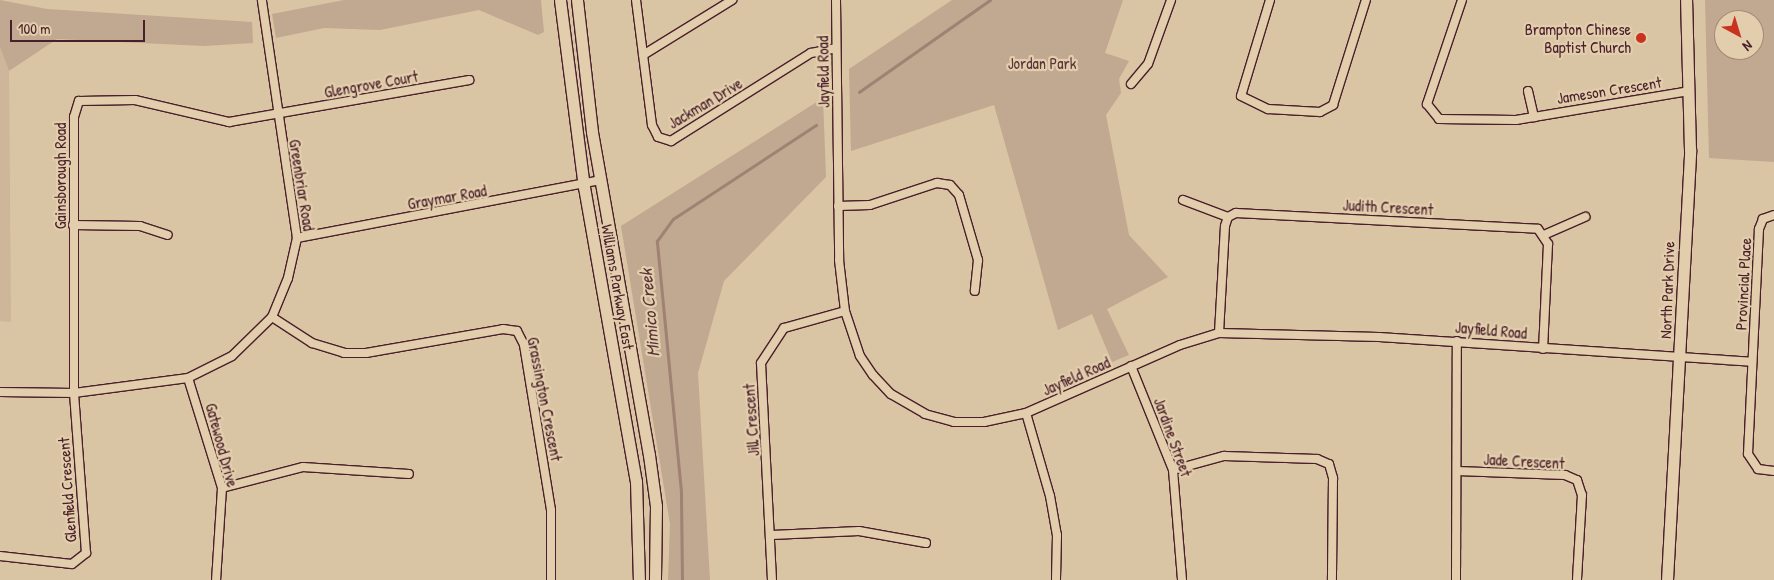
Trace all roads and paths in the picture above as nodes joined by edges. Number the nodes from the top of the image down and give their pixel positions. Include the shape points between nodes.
1 (262, 0) edge
2 (560, 0) edge
3 (577, 0) edge
4 (636, 0) edge
5 (732, 0) edge
6 (836, 0) edge
7 (1171, 0) edge
8 (1270, 0) edge
9 (1366, 0) edge
10 (1462, 0) edge
11 (1686, 0) edge
12 (836, 48) junction
13 (643, 54) junction
14 (469, 80) dead end
15 (1131, 84) dead end
16 (1528, 91) dead end
17 (1689, 91) junction
18 (277, 115) junction
19 (1534, 117) junction
20 (602, 180) junction
21 (584, 187) junction
22 (1183, 200) dead end
23 (838, 206) junction
24 (1774, 215) edge
25 (1228, 217) junction
26 (1585, 217) dead end
27 (73, 225) junction
28 (1546, 234) junction
29 (168, 235) dead end
30 (297, 238) junction
31 (975, 291) dead end
32 (844, 310) junction
33 (272, 317) junction
34 (1219, 333) junction
35 (1457, 341) junction
36 (1543, 349) junction
37 (1681, 357) junction
38 (1752, 362) junction
39 (1131, 366) junction
40 (188, 378) junction
41 (0, 392) edge
42 (74, 394) junction
43 (1026, 412) junction
44 (1173, 470) junction
45 (1457, 471) junction
46 (1774, 471) edge
47 (409, 474) dead end
48 (222, 488) junction
49 (772, 535) junction
50 (926, 543) dead end
51 (0, 556) edge
52 (216, 580) edge
53 (551, 580) edge
54 (639, 580) edge
55 (655, 580) edge
56 (772, 580) edge
57 (1056, 580) edge
58 (1182, 580) edge
59 (1332, 580) edge
60 (1456, 580) edge
61 (1577, 580) edge
62 (1667, 580) edge

1 - 18 street, Greenbriar Road
2 - 21 main road, Williams Parkway East
3 - 20 main road, Williams Parkway East
4 - 13 street, Jackman Drive
5 - 13 street
6 - 12 street, Jayfield Road
7 - 15 street via 1148,64
8 - 9 street via 1241,96 1268,109 1320,112 1333,105
10 - 19 street, Jameson Crescent via 1428,104 1432,113 1439,119
11 - 17 main road, North Park Drive
12 - 13 street, Jackman Drive via 811,53 671,140 658,137 652,125
12 - 23 street, Jayfield Road
14 - 18 street, Glengrove Court
16 - 19 street
17 - 19 street, Jameson Crescent
17 - 37 main road, North Park Drive
18 - 27 street, Gainsborough Road via 229,122 135,100 79,102 74,117
18 - 30 street, Greenbriar Road
20 - 21 street, Graymar Road
20 - 55 main road, Williams Parkway East via 656,506
21 - 30 street, Graymar Road
21 - 54 main road, Williams Parkway East via 636,480
22 - 25 street, Judith Crescent
23 - 31 street via 870,205 937,183 950,185 959,195 978,260
23 - 32 street, Jayfield Road
24 - 38 street, Provincial Place via 1763,219 1759,229
25 - 28 street, Judith Crescent via 1236,214 1538,229
25 - 34 street
26 - 28 street
27 - 29 street via 140,226
27 - 42 street, Gainsborough Road
28 - 36 street
30 - 33 street, Greenbriar Road via 288,278
32 - 43 street, Jayfield Road via 860,356 891,394 906,404 954,422 984,422
32 - 49 street, Jill Crescent via 784,328 761,363
33 - 40 street, Greenbriar Road via 232,356
33 - 53 street, Grassington Crescent via 312,343 366,354 503,328 517,331 524,345 551,510
34 - 35 street, Jayfield Road
34 - 39 street, Jayfield Road
35 - 36 street, Jayfield Road
35 - 45 street
36 - 37 street, Jayfield Road
37 - 38 street
37 - 62 main road, North Park Drive
38 - 46 street, Provincial Place via 1748,454 1758,469
39 - 43 street, Jayfield Road
39 - 44 street, Jardine Street
40 - 42 street, Greenbriar Road
40 - 48 street, Gatewood Drive
41 - 42 street, Greenbriar Road
42 - 51 street, Glenfield Crescent via 86,553 72,564
43 - 57 street via 1050,496 1057,535
44 - 58 street, Jardine Street
44 - 59 street via 1224,456 1317,459 1328,464 1333,478
45 - 60 street
45 - 61 street, Jade Crescent via 1564,475 1577,480 1582,495
47 - 48 street via 302,467
48 - 52 street, Gatewood Drive
49 - 50 street via 860,531
49 - 56 street, Jill Crescent

